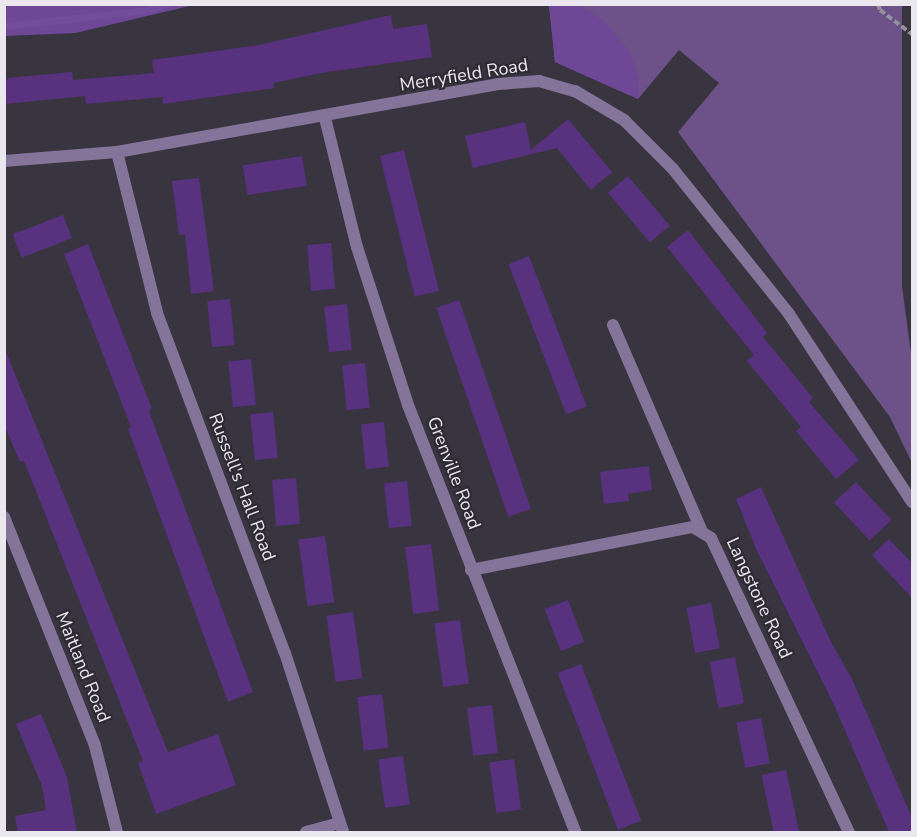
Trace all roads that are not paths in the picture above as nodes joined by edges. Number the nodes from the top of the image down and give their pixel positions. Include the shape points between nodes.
1 (325, 118) junction
2 (117, 152) junction
3 (4, 161) edge
4 (613, 325) dead end
5 (912, 502) edge
6 (4, 518) edge
7 (702, 532) junction
8 (471, 570) junction
9 (342, 828) edge
10 (117, 832) edge
11 (306, 832) edge
12 (575, 832) edge
13 (849, 832) edge

1 - 2 street, Merryfield Road
1 - 5 street, Merryfield Road via 498,84 539,81 575,91 624,120 673,169 789,315
1 - 8 street, Grenville Road via 357,247 401,382
2 - 3 street, Merryfield Road
2 - 9 street, Russell's Hall Road via 157,313 285,653
4 - 7 street
6 - 10 street, Maitland Road via 95,746
7 - 8 street, Langstone Road via 693,527
7 - 13 street, Langstone Road via 711,538
8 - 12 street, Grenville Road
9 - 11 street

